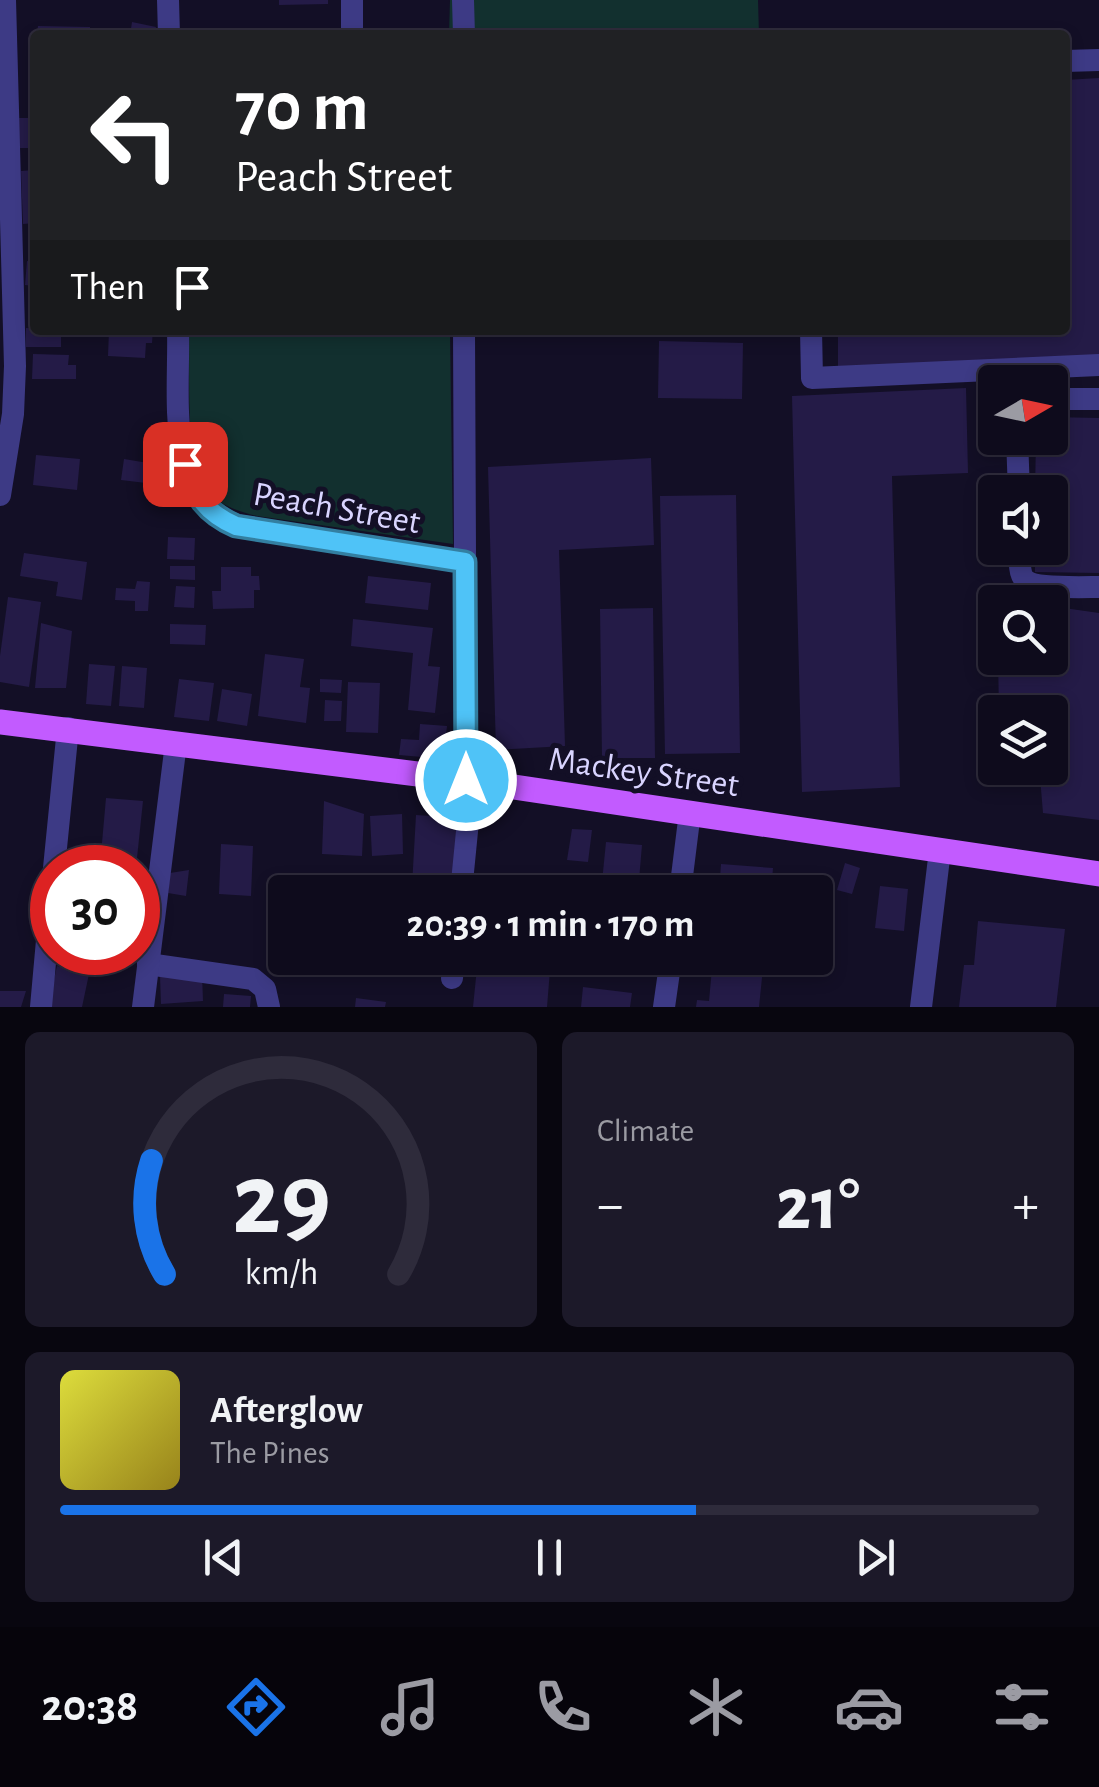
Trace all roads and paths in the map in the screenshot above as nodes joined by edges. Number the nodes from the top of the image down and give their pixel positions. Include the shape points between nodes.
1 (5, 0) edge
2 (168, 0) edge
3 (352, 0) edge
4 (464, 0) edge
5 (169, 30) edge
6 (352, 30) edge
7 (464, 30) edge
8 (1070, 60) edge
9 (1099, 60) edge
10 (5, 242) edge
11 (30, 243) edge
12 (178, 335) edge
13 (464, 335) edge
14 (811, 335) edge
15 (1099, 365) edge
16 (1099, 398) edge
17 (1068, 399) edge
18 (0, 495) edge
19 (465, 562) junction
20 (1021, 565) edge
21 (1099, 587) edge
22 (0, 722) edge
23 (68, 728) junction
24 (176, 743) junction
25 (469, 780) junction
26 (690, 812) junction
27 (56, 845) edge
28 (940, 850) junction
29 (160, 869) edge
30 (1099, 874) edge
31 (461, 875) edge
32 (682, 875) edge
33 (160, 966) edge
34 (43, 975) edge
35 (147, 975) edge
36 (669, 975) edge
37 (40, 1007) edge
38 (143, 1007) edge
39 (270, 1007) edge
40 (664, 1007) edge
41 (922, 1007) edge

1 - 10 street
2 - 5 street
3 - 6 street
4 - 7 street
8 - 9 street
10 - 11 street
10 - 18 street via 13,414
12 - 19 street, Peach Street via 185,464 196,496 218,518
13 - 19 street
14 - 15 street via 812,378
16 - 17 street
19 - 25 street
20 - 21 street via 1025,580 1035,584
22 - 23 main road, Mackey Street
23 - 24 main road, Mackey Street
23 - 27 street
24 - 25 main road, Mackey Street
24 - 29 street
25 - 26 main road, Mackey Street
25 - 31 street
26 - 28 main road, Mackey Street
26 - 32 street
28 - 30 main road, Mackey Street
28 - 41 street
33 - 39 street via 253,980 266,989
34 - 37 street
35 - 38 street
36 - 40 street

